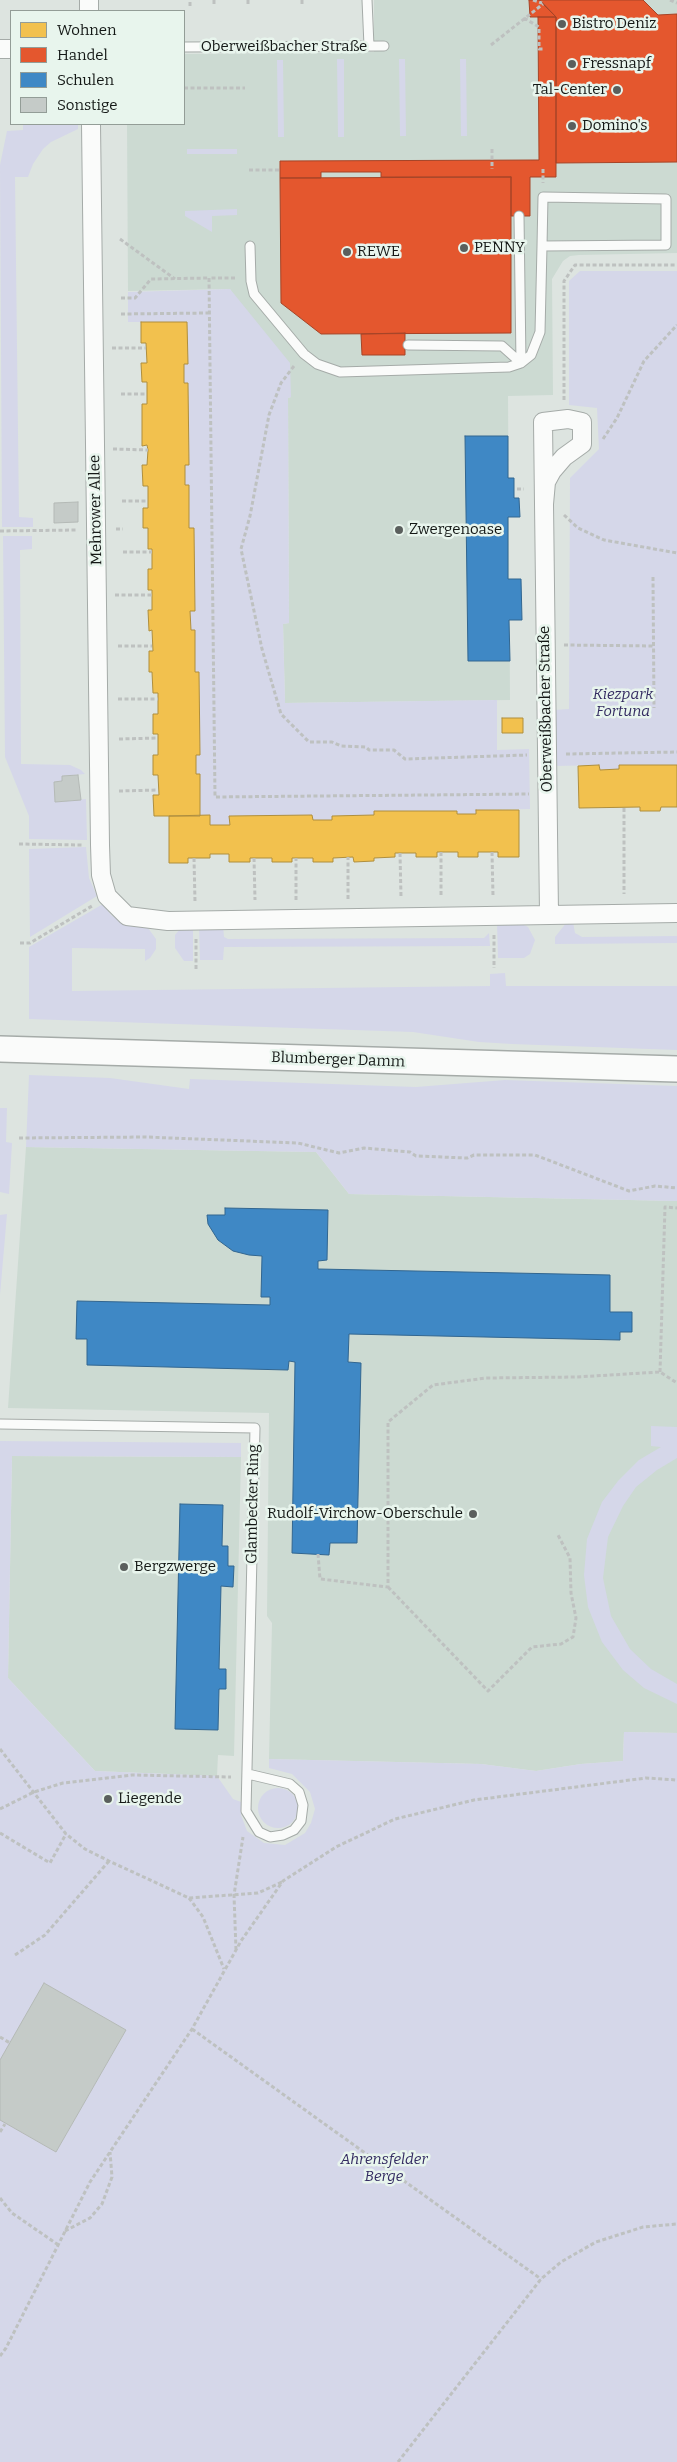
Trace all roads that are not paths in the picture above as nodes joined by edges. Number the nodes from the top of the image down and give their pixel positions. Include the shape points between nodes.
1 (367, 0) edge
2 (369, 46) junction
3 (384, 46) dead end
4 (185, 47) edge
5 (91, 125) edge
6 (519, 216) dead end
7 (250, 246) dead end
8 (542, 246) junction
9 (408, 345) dead end
10 (520, 364) junction
11 (544, 504) dead end
12 (677, 913) edge
13 (549, 914) junction
14 (0, 1050) edge
15 (677, 1069) edge
16 (0, 1424) edge
17 (248, 1776) junction

1 - 2 lane
2 - 3 lane, Oberweißbacher Straße
2 - 4 lane, Oberweißbacher Straße
5 - 13 street, Mehrower Allee via 98,739 104,898 127,916 168,921
6 - 10 lane
7 - 10 lane via 254,294 304,354 317,364 340,372
8 - 8 lane via 666,246 666,199 543,197
8 - 10 lane via 540,332 531,355
9 - 10 lane via 502,346
11 - 13 street, Oberweißbacher Straße
12 - 13 street
14 - 15 main road, Blumberger Damm
16 - 17 lane, Glambecker Ring via 255,1428
17 - 17 lane via 290,1784 299,1792 303,1805 301,1821 294,1830 270,1837 259,1832 246,1811

